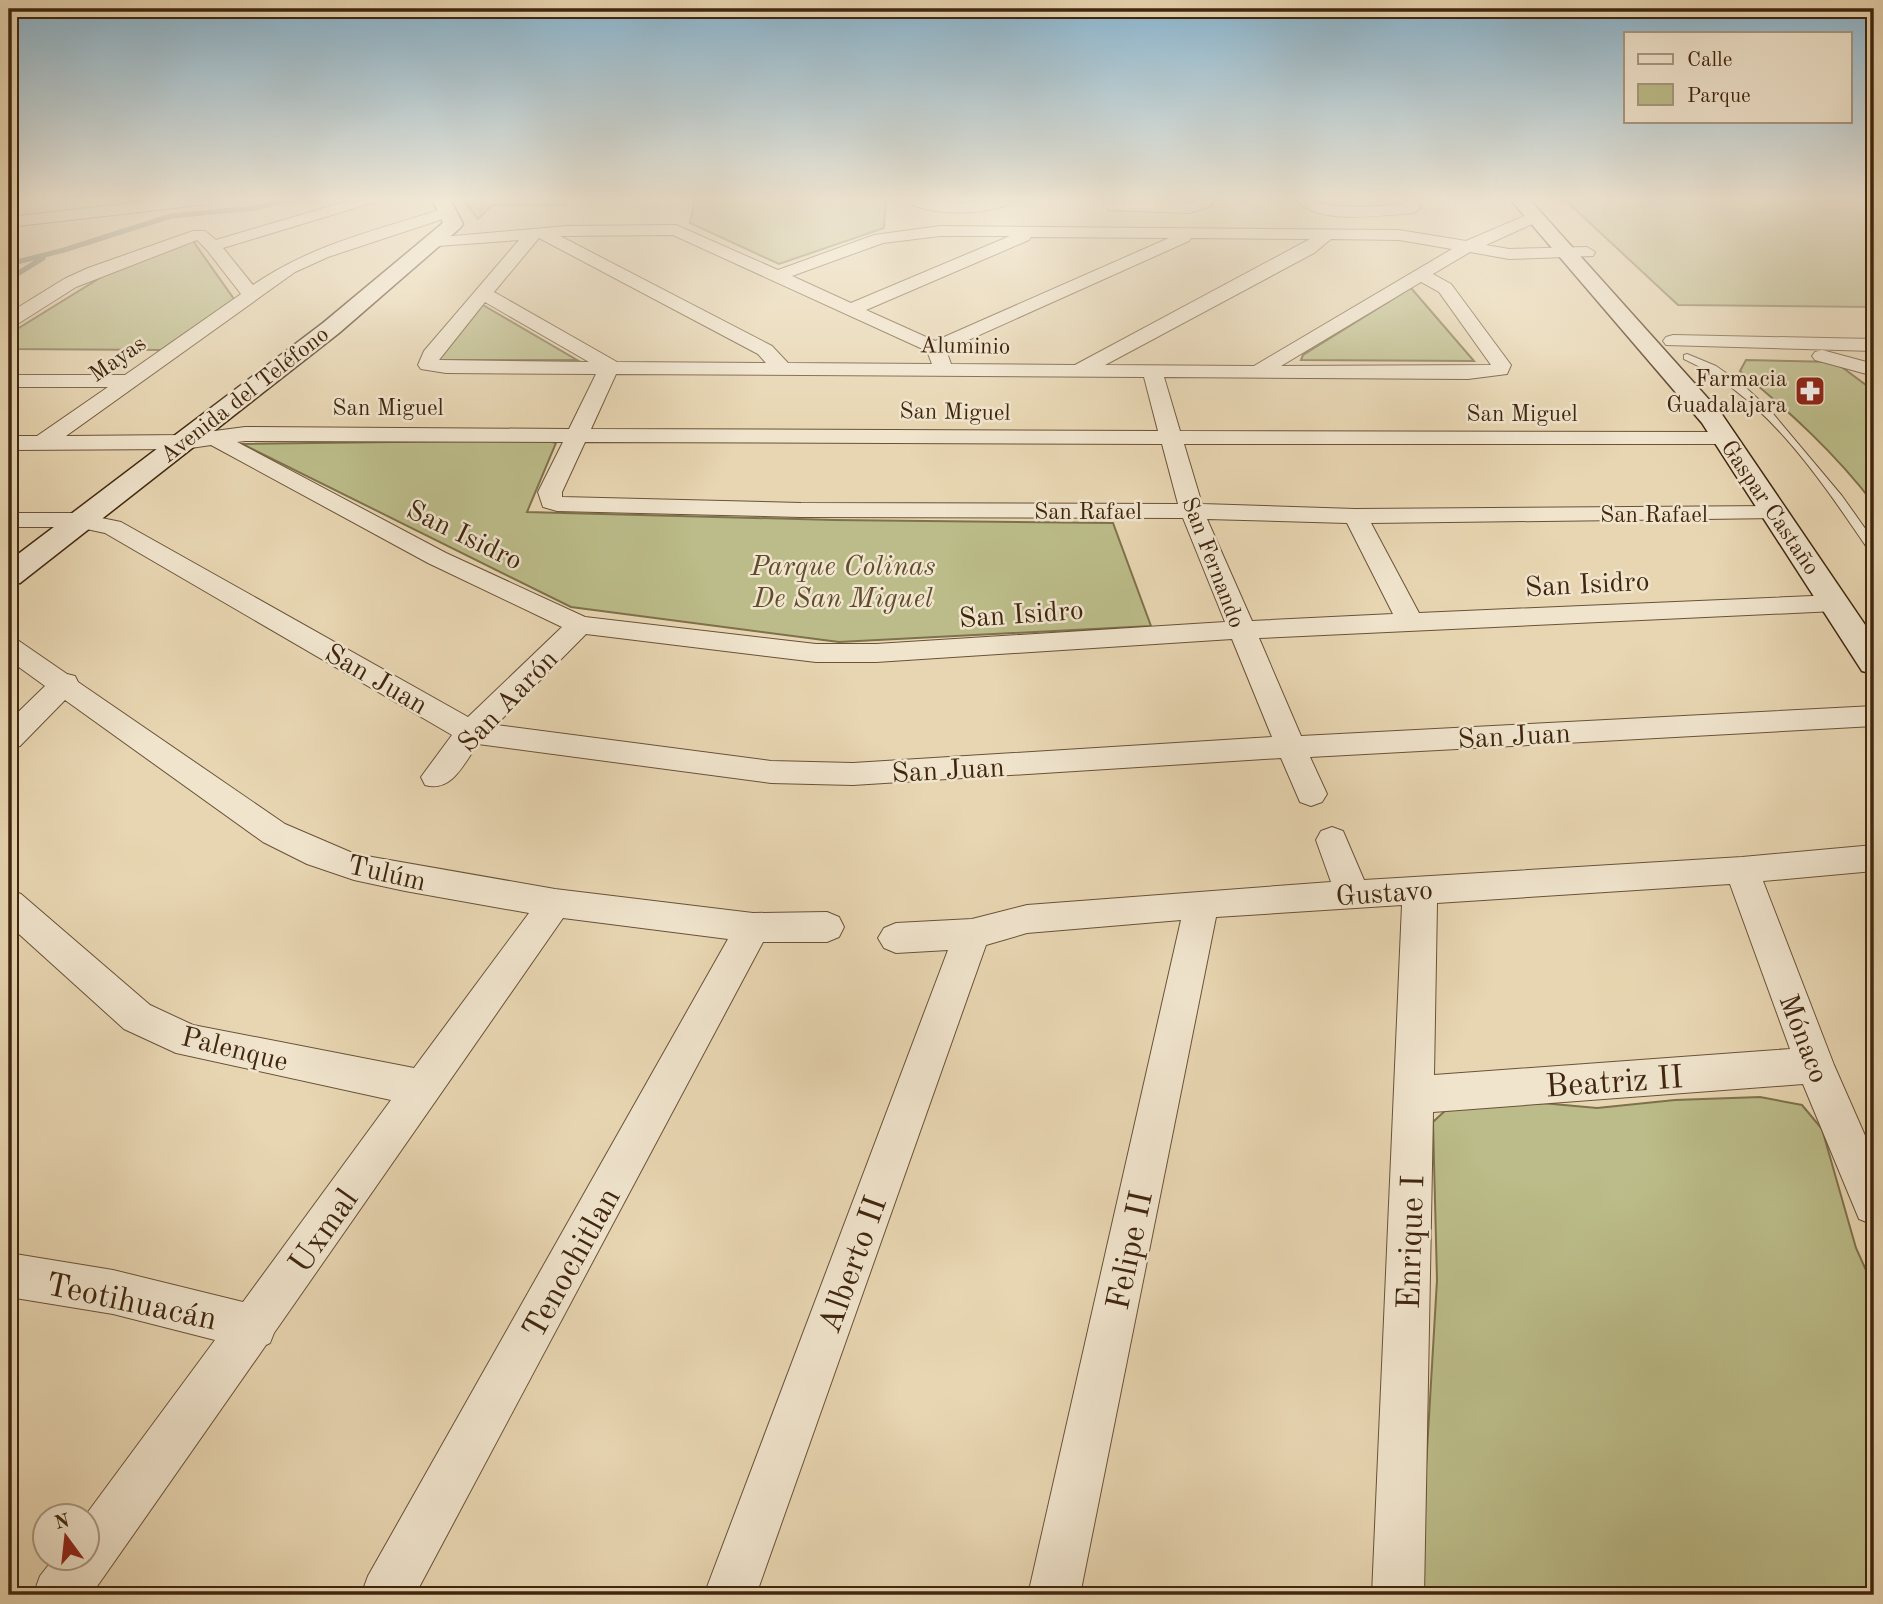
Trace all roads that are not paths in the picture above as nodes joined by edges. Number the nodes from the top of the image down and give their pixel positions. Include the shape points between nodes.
1 (90, 274) edge
2 (235, 274) edge
3 (283, 274) edge
4 (394, 274) edge
5 (501, 274) edge
6 (616, 274) edge
7 (772, 274) edge
8 (783, 274) edge
9 (936, 274) edge
10 (1103, 274) edge
11 (1261, 274) edge
12 (1592, 274) edge
13 (1599, 274) edge
14 (1421, 275) joint
15 (777, 276) junction
16 (483, 293) junction
17 (251, 295) junction
18 (853, 309) junction
19 (9, 321) edge
20 (1827, 344) junction
21 (1874, 345) edge
22 (935, 348) junction
23 (1682, 351) junction
24 (610, 366) junction
25 (781, 367) junction
26 (1865, 367) edge
27 (944, 369) junction
28 (1260, 370) junction
29 (1077, 372) junction
30 (1153, 373) junction
31 (1874, 378) edge
32 (9, 381) edge
33 (126, 381) junction
34 (578, 433) junction
35 (214, 438) junction
36 (1170, 439) junction
37 (1726, 439) junction
38 (1756, 440) dead end
39 (184, 442) junction
40 (9, 443) edge
41 (42, 443) junction
42 (1192, 511) junction
43 (1774, 513) junction
44 (1355, 516) junction
45 (9, 520) edge
46 (78, 520) junction
47 (1874, 549) edge
48 (9, 576) edge
49 (1835, 603) junction
50 (1412, 623) junction
51 (580, 625) junction
52 (1240, 630) junction
53 (9, 647) edge
54 (1874, 663) edge
55 (65, 683) junction
56 (1874, 716) edge
57 (471, 732) junction
58 (9, 738) edge
59 (1289, 747) junction
60 (436, 777) dead end
61 (1311, 794) dead end
62 (1332, 840) dead end
63 (1874, 859) edge
64 (1742, 870) junction
65 (1420, 889) junction
66 (1352, 894) junction
67 (555, 903) junction
68 (9, 904) edge
69 (1202, 904) junction
70 (827, 927) dead end
71 (753, 928) junction
72 (972, 934) junction
73 (896, 938) dead end
74 (1815, 1065) junction
75 (422, 1088) junction
76 (1413, 1094) junction
77 (1874, 1204) edge
78 (9, 1275) edge
79 (254, 1327) junction
80 (102, 1536) edge
81 (76, 1572) edge
82 (59, 1595) edge
83 (387, 1595) edge
84 (730, 1595) edge
85 (1054, 1595) edge
86 (1398, 1595) edge

1 - 19 street
2 - 17 street
3 - 17 street, Mayas
4 - 39 main road, Avenida del Teléfono
5 - 16 street
6 - 25 street via 765,350
7 - 15 street
8 - 15 street
9 - 18 street
10 - 22 street
11 - 29 street
12 - 37 main road, Gaspar Castaño
13 - 23 main road, Gaspar Castaño
14 - 28 street
14 - 28 street, Aluminio via 1445,288 1501,365 1500,370
15 - 18 street
16 - 24 street
16 - 24 street, Aluminio via 431,355 429,365
17 - 33 street, Mayas
18 - 22 street
20 - 21 street
20 - 23 street
20 - 26 street
22 - 27 street
23 - 26 street via 1824,356
23 - 38 main road, Gaspar Castaño
23 - 47 lane via 1727,377 1805,454
24 - 25 street, Aluminio
24 - 34 street, San Rafael
25 - 27 street, Aluminio
26 - 31 street
27 - 29 street, Aluminio
28 - 30 street, Aluminio
29 - 30 street, Aluminio
30 - 36 street, San Fernando
32 - 33 street
33 - 41 street, Mayas
34 - 35 street, San Miguel via 245,434
34 - 36 street, San Miguel
34 - 42 street, San Rafael via 550,492 551,502 815,510
35 - 39 street, San Miguel
35 - 51 street, San Isidro via 437,558
36 - 37 street, San Miguel
36 - 42 street, San Fernando
37 - 43 main road, Gaspar Castaño
39 - 41 street, San Miguel
39 - 46 main road, Avenida del Teléfono
40 - 41 street, San Miguel
42 - 44 street, San Rafael
42 - 52 street, San Fernando
43 - 44 street, San Rafael
43 - 49 main road, Gaspar Castaño
44 - 50 street
45 - 46 street, San Juan
46 - 48 main road, Avenida del Teléfono
46 - 57 street, San Juan via 112,527
49 - 50 street, San Isidro
49 - 54 main road, Gaspar Castaño
50 - 52 street, San Isidro
51 - 52 street, San Isidro via 828,653
51 - 57 street, San Aarón
52 - 59 street, San Fernando
53 - 55 street, Tulúm
55 - 58 street
55 - 67 street, Tulúm via 294,845 354,867
56 - 59 street, San Juan
57 - 59 street, San Juan via 810,774 1106,761
57 - 60 street, San Aarón
59 - 61 street, San Fernando
62 - 66 street
63 - 64 street, Gustavo
64 - 65 street, Gustavo
64 - 74 street, Mónaco
65 - 66 street, Gustavo
65 - 76 street, Enrique I
66 - 69 street, Gustavo
67 - 71 street, Tulúm
67 - 75 street, Uxmal
68 - 75 street, Palenque via 137,1017 189,1041
69 - 72 street, Gustavo via 1027,919
69 - 85 street, Felipe II
70 - 71 street, Tulúm
71 - 83 street, Tenochitlan
72 - 73 street, Gustavo
72 - 84 street, Alberto II
74 - 76 street, Beatriz II
74 - 77 street, Mónaco
75 - 79 street, Uxmal
76 - 86 street, Enrique I
78 - 79 street, Teotihuacán via 113,1292
79 - 80 street, Uxmal
81 - 82 street, Uxmal

